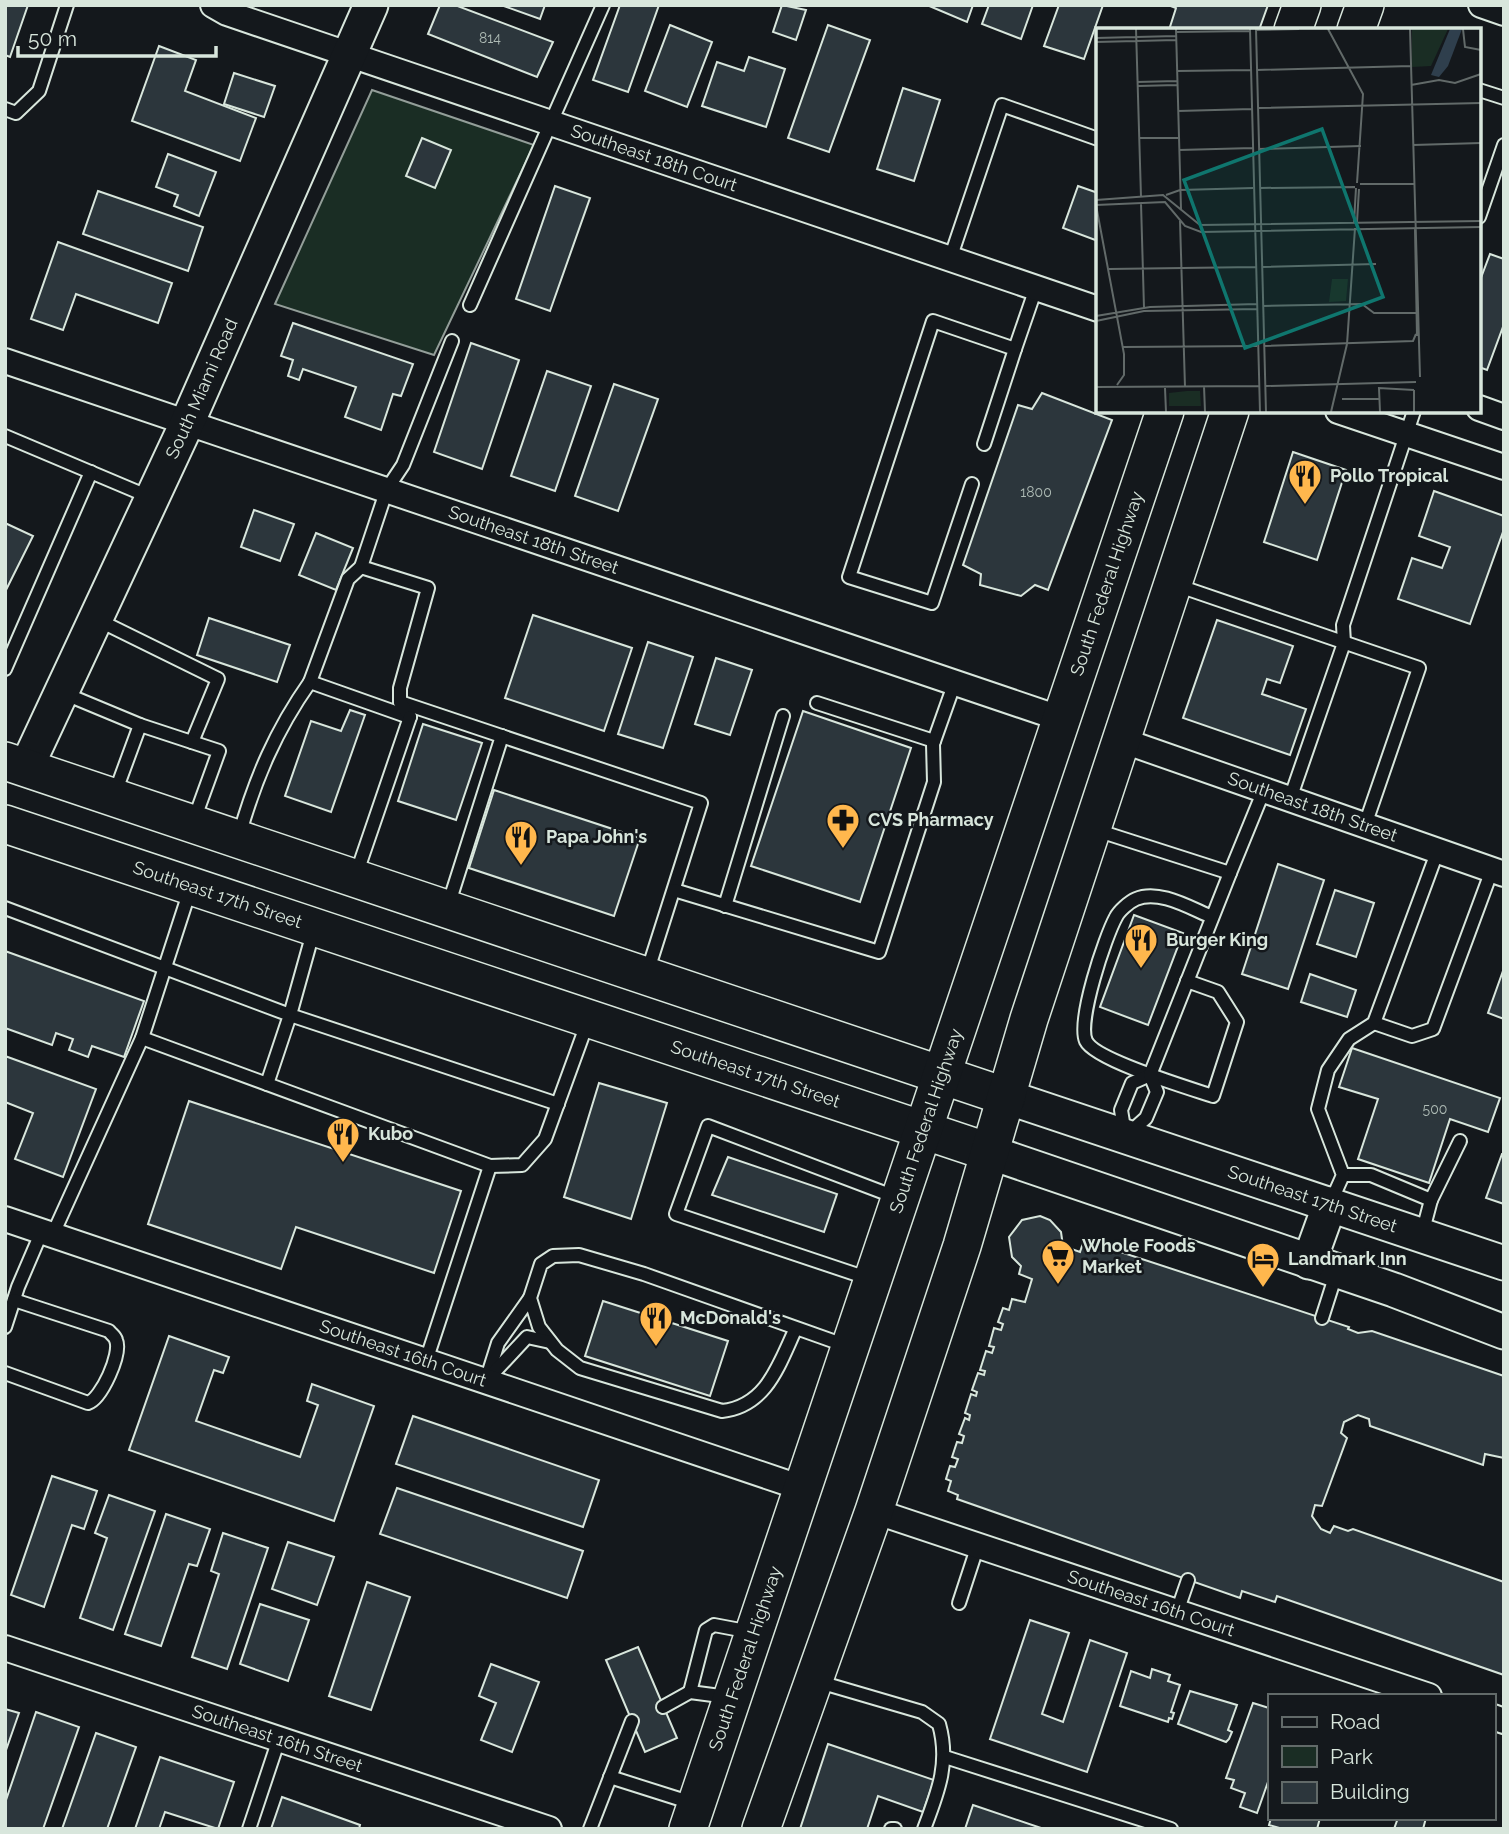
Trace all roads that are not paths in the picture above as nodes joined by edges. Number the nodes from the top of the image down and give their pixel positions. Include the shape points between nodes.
1 (67, 5) edge
2 (213, 5) edge
3 (371, 5) edge
4 (603, 5) edge
5 (1301, 5) edge
6 (1364, 5) edge
7 (1481, 5) edge
8 (1504, 13) edge
9 (1294, 28) edge
10 (1357, 28) edge
11 (349, 55) junction
12 (1481, 91) edge
13 (1504, 99) edge
14 (5, 109) edge
15 (553, 124) junction
16 (1096, 138) edge
17 (1504, 145) edge
18 (1481, 212) edge
19 (950, 259) junction
20 (1036, 288) junction
21 (470, 305) dead end
22 (1096, 308) edge
23 (452, 341) dead end
24 (1015, 348) junction
25 (5, 361) edge
26 (1481, 409) edge
27 (1164, 413) edge
28 (1344, 413) edge
29 (1413, 413) edge
30 (1504, 417) edge
31 (188, 421) junction
32 (1222, 421) edge
33 (1406, 435) junction
34 (5, 436) edge
35 (985, 444) dead end
36 (1504, 467) edge
37 (91, 472) junction
38 (972, 484) dead end
39 (387, 489) junction
40 (153, 498) junction
41 (361, 567) junction
42 (1173, 584) junction
43 (96, 619) junction
44 (1343, 643) junction
45 (5, 670) edge
46 (310, 682) junction
47 (955, 682) junction
48 (61, 692) junction
49 (400, 702) junction
50 (817, 703) dead end
51 (783, 716) dead end
52 (410, 717) junction
53 (1062, 719) junction
54 (140, 725) junction
55 (502, 736) junction
56 (1121, 740) junction
57 (192, 742) junction
58 (933, 743) junction
59 (12, 769) edge
60 (1264, 790) junction
61 (114, 797) junction
62 (1290, 799) junction
63 (192, 824) junction
64 (1365, 825) junction
65 (1092, 828) junction
66 (8, 833) edge
67 (237, 839) junction
68 (1438, 850) junction
69 (1498, 872) edge
70 (1230, 873) junction
71 (355, 879) junction
72 (191, 887) junction
73 (674, 890) junction
74 (725, 906) junction
75 (5, 908) edge
76 (446, 910) junction
77 (1212, 917) junction
78 (314, 928) junction
79 (164, 970) junction
80 (646, 977) junction
81 (1187, 981) junction
82 (290, 1015) junction
83 (589, 1019) junction
84 (1374, 1023) junction
85 (142, 1038) junction
86 (1150, 1075) junction
87 (942, 1077) junction
88 (267, 1084) junction
89 (1007, 1097) junction
90 (558, 1104) junction
91 (925, 1131) junction
92 (1125, 1136) junction
93 (1460, 1141) dead end
94 (989, 1152) junction
95 (490, 1166) junction
96 (1336, 1189) junction
97 (902, 1199) junction
98 (1432, 1200) junction
99 (5, 1219) edge
100 (47, 1233) junction
101 (1422, 1234) junction
102 (1504, 1263) edge
103 (1323, 1266) junction
104 (874, 1280) junction
105 (12, 1284) edge
106 (530, 1298) junction
107 (14, 1300) junction
108 (1322, 1318) dead end
109 (5, 1327) edge
110 (796, 1328) junction
111 (1504, 1332) edge
112 (550, 1342) junction
113 (851, 1347) junction
114 (426, 1361) junction
115 (5, 1373) edge
116 (486, 1381) junction
117 (802, 1488) junction
118 (874, 1511) junction
119 (978, 1545) junction
120 (1188, 1580) dead end
121 (959, 1603) dead end
122 (1177, 1612) junction
123 (754, 1632) junction
124 (5, 1648) edge
125 (814, 1680) junction
126 (690, 1692) junction
127 (1423, 1694) edge
128 (732, 1698) junction
129 (663, 1707) dead end
130 (632, 1721) dead end
131 (279, 1739) junction
132 (945, 1757) junction
133 (610, 1777) junction
134 (692, 1816) edge
135 (519, 1824) edge
136 (249, 1829) edge
137 (549, 1829) edge
138 (590, 1829) edge
139 (761, 1829) edge
140 (924, 1829) edge
141 (1171, 1829) edge

1 - 14 lane via 39,91 16,113
2 - 11 street, Southeast 18th Court
3 - 11 main road, South Miami Road
4 - 15 lane
5 - 9 main road
6 - 10 main road
7 - 8 street
11 - 15 street, Southeast 18th Court
11 - 31 main road, South Miami Road
12 - 13 lane
15 - 19 street, Southeast 18th Court
15 - 21 lane
16 - 19 lane via 1002,105
17 - 18 lane
19 - 20 street, Southeast 18th Court
20 - 22 street, Southeast 18th Court
20 - 24 lane
23 - 39 lane via 403,465
24 - 35 lane
24 - 38 lane via 933,321 849,577 932,603
25 - 31 street, Southeast 18th Street
26 - 30 street
27 - 53 main road, South Federal Highway
28 - 33 street
29 - 33 lane
31 - 39 street, Southeast 18th Street
31 - 40 main road, South Miami Road
32 - 42 main road
33 - 36 street
33 - 44 lane via 1343,625
34 - 37 lane
37 - 40 lane
37 - 45 lane
39 - 41 lane
39 - 47 street, Southeast 18th Street
40 - 43 main road, South Miami Road
41 - 46 lane via 348,579
41 - 49 lane via 428,588
42 - 44 lane
42 - 56 main road
43 - 48 main road, South Miami Road
43 - 57 lane via 218,679
44 - 62 lane
44 - 64 lane via 1419,668
46 - 52 lane
46 - 67 lane via 283,721 261,766
47 - 53 street, Southeast 18th Street
47 - 58 lane
48 - 54 lane
48 - 59 main road, South Miami Road
49 - 52 lane
49 - 55 lane
50 - 58 lane
51 - 74 lane
52 - 71 lane
53 - 87 main road, South Federal Highway
54 - 57 lane
54 - 61 lane
55 - 73 lane via 701,803
55 - 76 lane
56 - 60 street, Southeast 18th Street
56 - 65 main road
57 - 63 lane via 219,751
58 - 74 lane via 934,782 879,953
59 - 61 main road, Southeast 17th Street
60 - 62 street, Southeast 18th Street
60 - 70 lane
61 - 63 main road, Southeast 17th Street
62 - 64 street, Southeast 18th Street
63 - 67 main road, Southeast 17th Street
64 - 68 street, Southeast 18th Street
65 - 70 lane
65 - 89 main road
66 - 72 main road, Southeast 17th Street
67 - 71 main road, Southeast 17th Street
68 - 69 street, Southeast 18th Street
68 - 84 lane
69 - 84 lane via 1433,1029 1412,1036
70 - 77 lane
71 - 76 main road, Southeast 17th Street
72 - 78 main road, Southeast 17th Street
72 - 79 lane
73 - 74 lane
73 - 80 lane
75 - 79 lane
76 - 80 main road, Southeast 17th Street
77 - 81 lane
77 - 86 lane via 1155,896 1135,899 1117,915 1099,961 1083,1028 1086,1042 1097,1051
78 - 82 lane
78 - 83 main road, Southeast 17th Street
79 - 82 lane
79 - 85 lane
80 - 87 main road, Southeast 17th Street
81 - 86 lane
81 - 86 lane via 1218,992 1237,1023 1213,1096
82 - 88 lane
82 - 90 lane
83 - 90 lane
83 - 91 main road, Southeast 17th Street
84 - 96 lane via 1349,1038 1328,1070 1318,1110
85 - 88 lane
85 - 100 lane
86 - 92 lane via 1157,1092 1146,1118
86 - 92 lane via 1132,1083 1121,1110
87 - 89 main road, Southeast 17th Street
87 - 91 main road, South Federal Highway
88 - 95 lane
89 - 92 main road, Southeast 17th Street
89 - 94 main road
90 - 95 lane via 545,1139 522,1164
91 - 94 main road, Southeast 17th Street
91 - 97 main road, South Federal Highway
92 - 96 main road, Southeast 17th Street
93 - 98 lane
94 - 103 main road, Southeast 17th Street
94 - 118 main road
95 - 114 lane
96 - 98 lane via 1371,1175
96 - 101 main road, Southeast 17th Street
96 - 103 main road
97 - 104 main road, South Federal Highway
97 - 104 lane via 708,1126 676,1213
98 - 101 lane
99 - 100 street, Southeast 16th Court
100 - 105 lane
100 - 114 street, Southeast 16th Court
101 - 102 main road, Southeast 17th Street
103 - 108 lane
103 - 111 main road, Southeast 17th Street
104 - 113 main road, South Federal Highway
105 - 107 lane
106 - 110 lane via 541,1264 553,1256 579,1255 644,1273
106 - 112 lane
106 - 116 lane via 498,1343
107 - 109 lane
107 - 115 lane via 109,1331 117,1350 103,1391 88,1403
110 - 112 lane via 761,1396 738,1409 722,1410 580,1368
110 - 113 lane
112 - 116 lane via 527,1337
113 - 117 main road, South Federal Highway
114 - 116 street, Southeast 16th Court
116 - 117 street, Southeast 16th Court
117 - 123 main road, South Federal Highway
118 - 119 street, Southeast 16th Court
118 - 125 main road
119 - 121 lane
119 - 122 street, Southeast 16th Court
120 - 122 lane
122 - 127 street, Southeast 16th Court
123 - 126 lane via 714,1625 706,1630
123 - 128 main road, South Federal Highway
124 - 131 street, Southeast 16th Street
125 - 132 lane via 922,1712 939,1724
125 - 139 main road
126 - 128 lane
126 - 129 lane
128 - 134 main road, South Federal Highway
130 - 133 lane
131 - 135 street, Southeast 16th Street
131 - 136 lane
132 - 140 lane via 941,1785
132 - 141 lane
133 - 134 lane
133 - 138 lane
135 - 137 street, Southeast 16th Street

